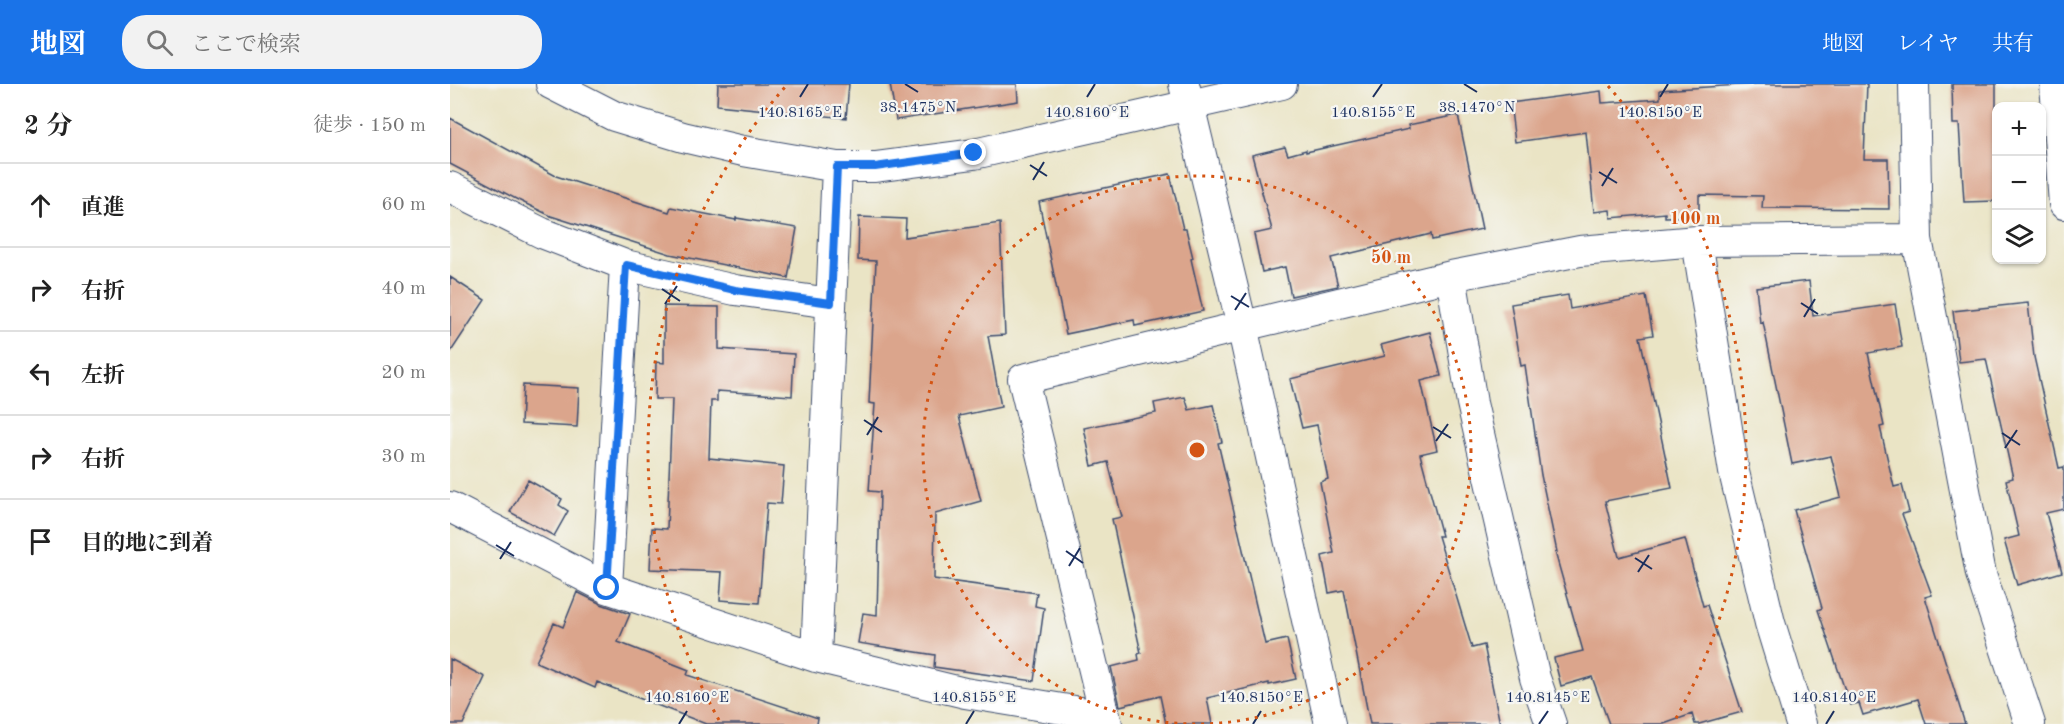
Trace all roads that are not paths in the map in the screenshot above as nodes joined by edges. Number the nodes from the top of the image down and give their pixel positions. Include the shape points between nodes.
1 (550, 84) edge
2 (1282, 84) edge
3 (1914, 84) edge
4 (2055, 84) edge
5 (1187, 94) edge
6 (837, 167) junction
7 (450, 187) edge
8 (2064, 204) edge
9 (1917, 239) junction
10 (1697, 241) junction
11 (626, 265) junction
12 (1450, 276) junction
13 (831, 303) junction
14 (1242, 326) junction
15 (452, 513) edge
16 (607, 588) junction
17 (816, 657) junction
18 (1106, 720) edge
19 (1330, 724) edge
20 (1551, 724) edge
21 (1801, 724) edge
22 (2030, 724) edge

1 - 6 street via 614,116 683,137
2 - 5 street
3 - 9 street
4 - 8 street
5 - 6 street via 974,153 875,167
5 - 14 street
6 - 13 street
7 - 11 street via 542,233
9 - 10 street
9 - 22 street via 1981,574
10 - 12 street via 1580,250
10 - 21 street via 1734,472 1770,623
11 - 13 street via 735,290
11 - 16 street
12 - 14 street
12 - 20 street via 1474,414 1535,678
13 - 17 street
14 - 18 street via 1023,379
14 - 19 street
15 - 16 street
16 - 17 street
17 - 18 street via 965,693

